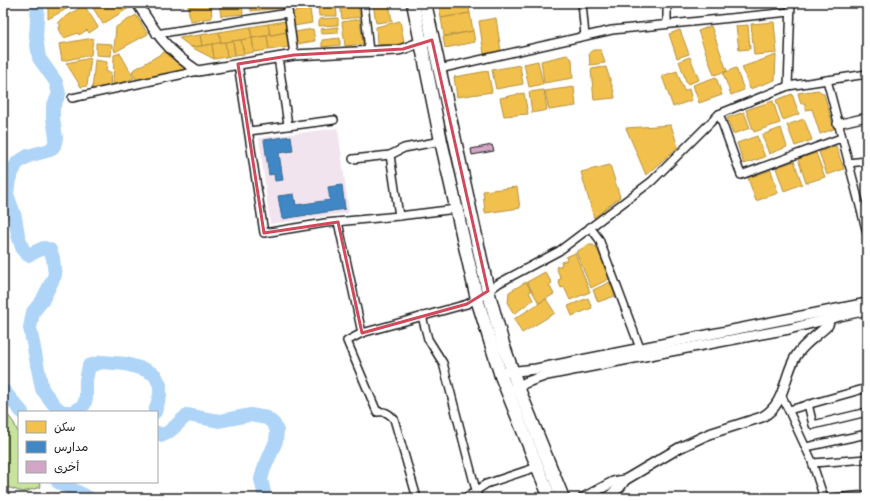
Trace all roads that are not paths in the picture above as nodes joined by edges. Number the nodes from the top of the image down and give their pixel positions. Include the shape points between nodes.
1 (137, 3) edge
2 (287, 3) edge
3 (364, 3) edge
4 (413, 3) edge
5 (425, 3) edge
6 (582, 3) edge
7 (667, 3) edge
8 (791, 3) edge
9 (790, 12) junction
10 (288, 13) junction
11 (667, 24) junction
12 (156, 34) junction
13 (585, 36) junction
14 (432, 40) junction
15 (420, 42) junction
16 (369, 52) junction
17 (294, 56) junction
18 (278, 58) junction
19 (238, 64) junction
20 (439, 69) junction
21 (198, 71) junction
22 (867, 74) edge
23 (827, 80) junction
24 (788, 86) junction
25 (72, 98) dead end
26 (719, 114) junction
27 (867, 117) edge
28 (334, 120) dead end
29 (837, 124) junction
30 (288, 125) junction
31 (249, 131) junction
32 (841, 138) junction
33 (441, 141) junction
34 (390, 154) junction
35 (353, 159) dead end
36 (867, 161) edge
37 (848, 163) junction
38 (456, 209) junction
39 (399, 216) junction
40 (338, 222) junction
41 (590, 227) junction
42 (867, 233) edge
43 (488, 291) junction
44 (477, 299) junction
45 (867, 303) edge
46 (867, 310) edge
47 (828, 314) junction
48 (422, 316) junction
49 (799, 316) junction
50 (800, 327) junction
51 (362, 333) junction
52 (640, 348) junction
53 (513, 371) junction
54 (501, 376) junction
55 (518, 387) junction
56 (867, 388) edge
57 (507, 391) junction
58 (782, 394) junction
59 (808, 404) junction
60 (789, 410) junction
61 (867, 412) edge
62 (867, 434) edge
63 (806, 447) junction
64 (867, 459) edge
65 (813, 463) junction
66 (537, 467) junction
67 (625, 480) junction
68 (476, 490) junction
69 (867, 495) edge
70 (417, 498) edge
71 (465, 498) edge
72 (478, 498) edge
73 (550, 498) edge
74 (562, 498) edge
75 (583, 498) edge
76 (607, 498) edge
77 (824, 498) edge
78 (834, 498) edge

1 - 12 street
2 - 10 street
3 - 16 street
4 - 15 main road
5 - 14 main road
6 - 13 street
7 - 11 street
8 - 9 street
9 - 11 street
9 - 24 street
10 - 12 street
10 - 17 street
11 - 13 street via 612,30
12 - 21 street via 175,54
13 - 20 street
14 - 15 street
14 - 20 main road
15 - 16 street via 403,49
15 - 33 main road
16 - 17 street
17 - 18 street
18 - 19 street
18 - 30 street
19 - 21 street
19 - 31 street
20 - 43 main road
21 - 25 street
22 - 23 street
23 - 24 street
23 - 29 street
24 - 26 street
26 - 32 street via 741,175
26 - 41 street via 652,180
27 - 29 street
28 - 30 street
29 - 32 street
30 - 31 street
31 - 40 street via 264,233
32 - 37 street
33 - 34 street via 404,148
33 - 38 main road
34 - 35 street
34 - 39 street
36 - 37 street
37 - 42 street
38 - 39 street
38 - 44 main road
39 - 40 street
40 - 51 street
41 - 43 street via 559,251
41 - 52 street via 599,239
43 - 44 street
43 - 53 main road
44 - 48 street via 468,304
44 - 54 main road
45 - 47 street
46 - 47 street
47 - 49 street
47 - 50 street
47 - 58 street via 828,325 797,355
48 - 51 street
48 - 68 street via 428,339 443,363
49 - 50 street via 805,320
49 - 52 street
50 - 55 street via 547,376
51 - 70 street via 347,341 377,412 390,413 394,419
52 - 53 street via 536,369
53 - 54 street
53 - 55 main road
54 - 57 main road
55 - 57 street
55 - 74 main road
56 - 59 street
57 - 66 main road
58 - 60 street
58 - 67 street via 776,406 765,415 709,434 679,448
59 - 60 street
59 - 61 street via 813,425
60 - 63 street
62 - 63 street
63 - 65 street
64 - 65 street
65 - 77 street
66 - 68 street via 486,484
66 - 73 main road
67 - 75 street via 613,482
67 - 76 street via 620,488
68 - 71 street
68 - 72 street
69 - 78 street

